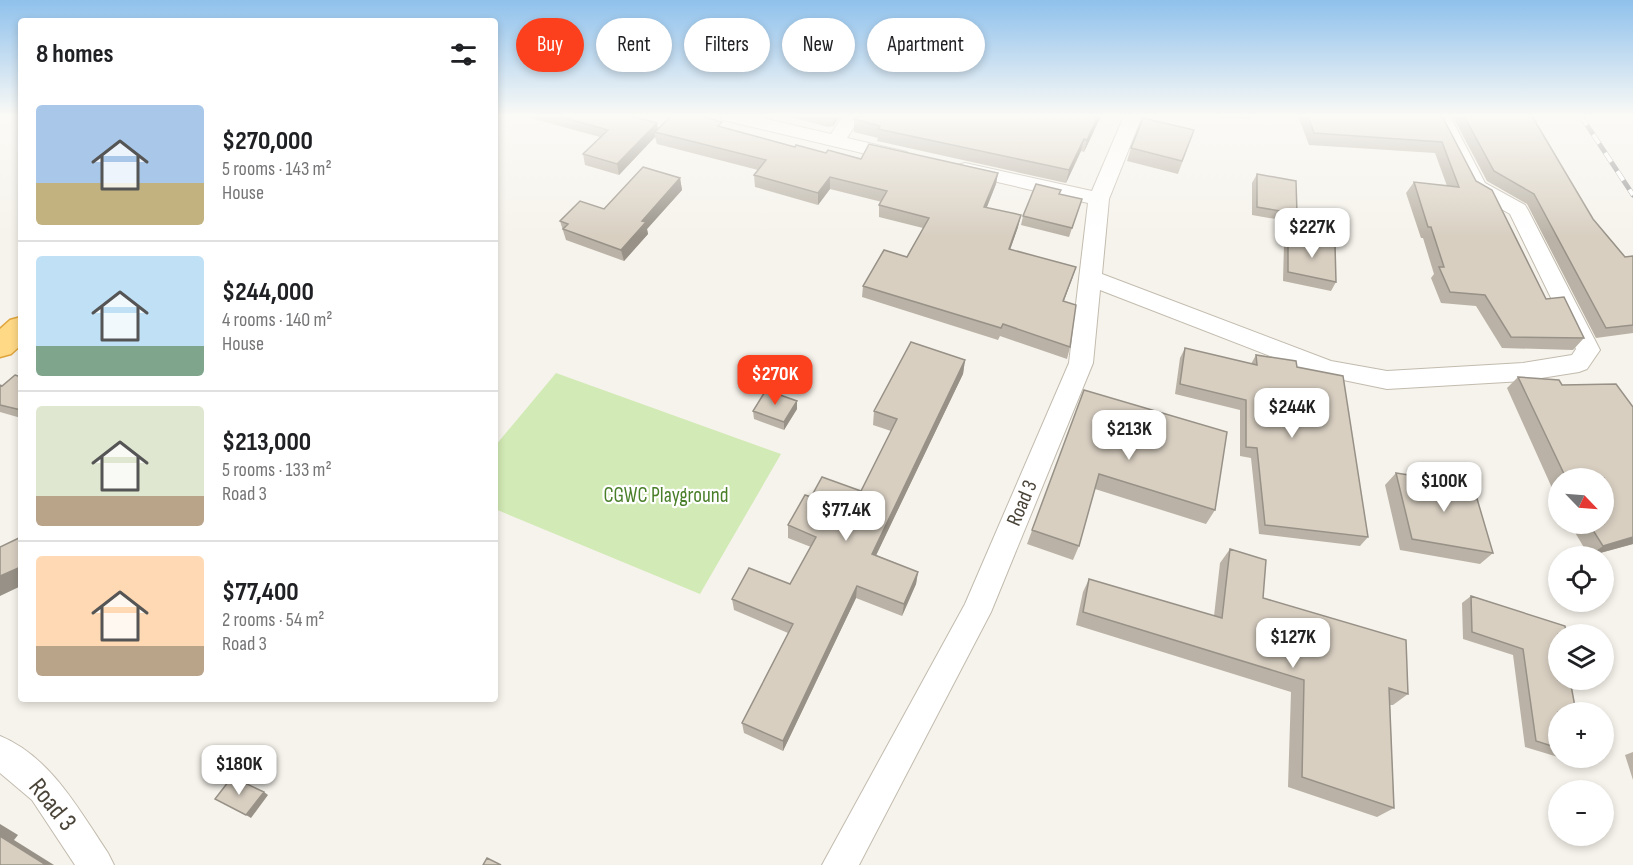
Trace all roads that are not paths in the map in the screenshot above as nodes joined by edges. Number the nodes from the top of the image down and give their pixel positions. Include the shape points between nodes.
1 (906, 156) edge
2 (1116, 156) edge
3 (1462, 156) edge
4 (920, 160) edge
5 (941, 165) edge
6 (1099, 199) junction
7 (1091, 278) junction
8 (18, 317) edge
9 (18, 331) edge
10 (0, 332) edge
11 (0, 346) edge
12 (0, 752) edge
13 (96, 865) edge
14 (840, 865) edge

1 - 4 street
2 - 6 street, Road 3
3 - 7 street via 1477,187 1518,210 1588,350 1579,363 1523,372 1387,380 1328,369
5 - 6 street
6 - 7 street, Road 3
7 - 14 street, Road 3 via 1082,363 980,602
8 - 10 highway
9 - 11 highway
12 - 13 street, Road 3 via 44,788

